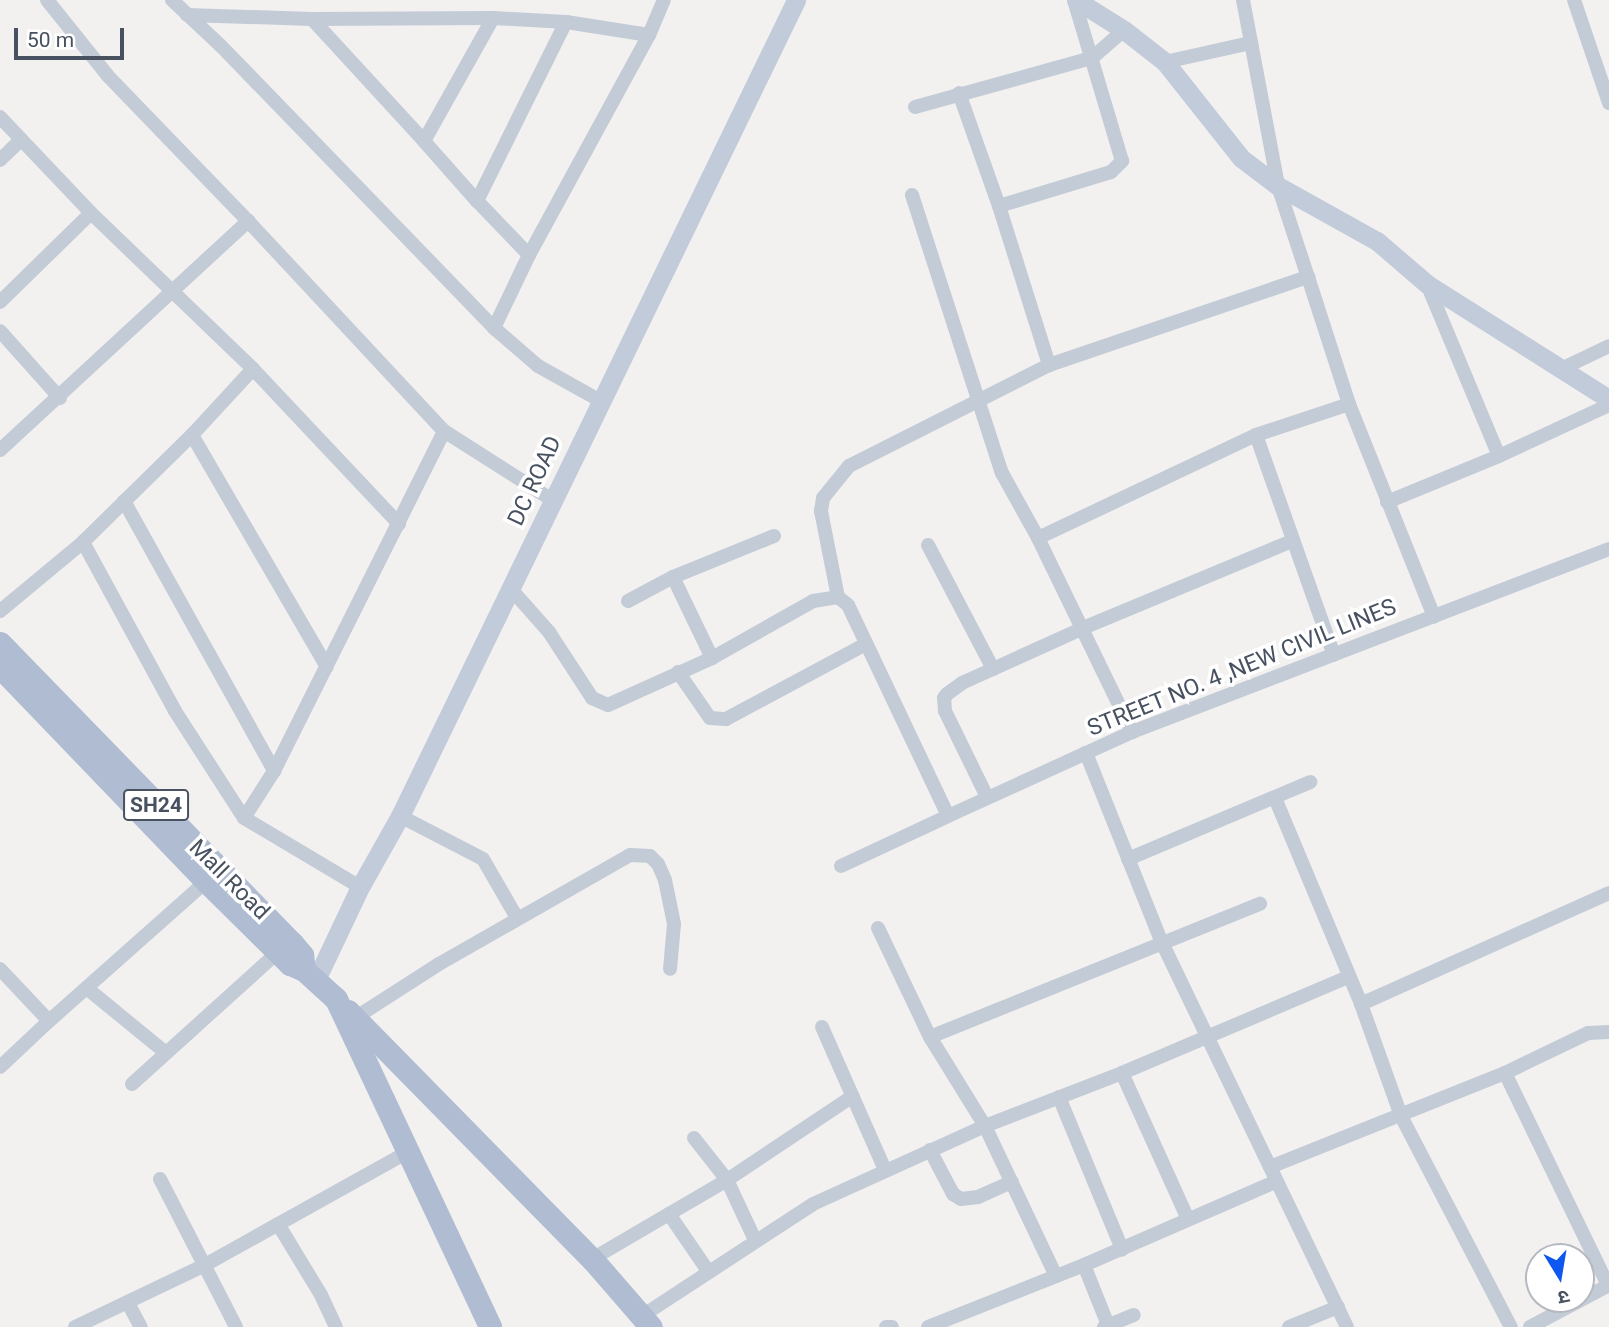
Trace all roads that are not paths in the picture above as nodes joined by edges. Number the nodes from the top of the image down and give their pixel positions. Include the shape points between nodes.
1 (47, 0) edge
2 (172, 0) edge
3 (664, 0) edge
4 (796, 0) edge
5 (1075, 0) edge
6 (1243, 0) edge
7 (1574, 0) edge
8 (187, 15) junction
9 (493, 18) junction
10 (312, 19) junction
11 (566, 22) junction
12 (1124, 30) junction
13 (649, 35) junction
14 (1251, 43) junction
15 (1092, 58) junction
16 (1164, 62) junction
17 (1604, 68) edge
18 (959, 93) junction
19 (1609, 103) edge
20 (915, 107) dead end
21 (0, 117) edge
22 (21, 140) junction
23 (424, 141) junction
24 (0, 160) edge
25 (1279, 186) junction
26 (912, 195) dead end
27 (477, 201) junction
28 (999, 206) junction
29 (91, 213) junction
30 (248, 221) junction
31 (528, 255) junction
32 (1308, 277) junction
33 (1427, 284) junction
34 (169, 290) junction
35 (0, 302) edge
36 (494, 328) junction
37 (0, 331) edge
38 (1609, 346) edge
39 (1049, 365) junction
40 (253, 369) junction
41 (1559, 370) junction
42 (60, 398) junction
43 (1609, 399) edge
44 (599, 400) junction
45 (977, 400) junction
46 (1349, 404) junction
47 (1609, 405) edge
48 (444, 431) junction
49 (192, 435) junction
50 (1256, 435) junction
51 (0, 450) edge
52 (1499, 456) junction
53 (554, 500) junction
54 (124, 501) junction
55 (1387, 502) junction
56 (399, 524) junction
57 (774, 536) dead end
58 (1038, 538) junction
59 (1293, 541) junction
60 (83, 542) junction
61 (928, 545) dead end
62 (1609, 549) edge
63 (673, 577) junction
64 (510, 588) junction
65 (838, 597) junction
66 (628, 601) dead end
67 (0, 611) edge
68 (1434, 617) junction
69 (1083, 628) junction
70 (0, 643) edge
71 (866, 644) junction
72 (1334, 655) junction
73 (712, 658) junction
74 (0, 667) edge
75 (327, 667) junction
76 (993, 669) junction
77 (678, 672) junction
78 (1132, 732) junction
79 (1086, 753) junction
80 (274, 771) junction
81 (1310, 782) dead end
82 (987, 797) junction
83 (1275, 798) junction
84 (400, 816) junction
85 (948, 816) junction
86 (244, 818) junction
87 (1128, 859) junction
88 (841, 866) dead end
89 (213, 876) junction
90 (360, 887) junction
91 (1609, 893) edge
92 (1260, 904) dead end
93 (517, 918) junction
94 (878, 928) dead end
95 (1162, 943) junction
96 (278, 952) junction
97 (0, 969) edge
98 (670, 969) dead end
99 (310, 976) junction
100 (1348, 977) junction
101 (89, 989) junction
102 (336, 999) junction
103 (1361, 1004) junction
104 (355, 1018) junction
105 (49, 1021) junction
106 (822, 1027) dead end
107 (1609, 1032) edge
108 (1209, 1035) junction
109 (930, 1037) junction
110 (166, 1053) junction
111 (0, 1067) edge
112 (1122, 1073) junction
113 (1505, 1073) junction
114 (132, 1084) dead end
115 (852, 1096) junction
116 (1059, 1097) junction
117 (1401, 1116) junction
118 (985, 1126) junction
119 (694, 1138) dead end
120 (930, 1150) junction
121 (408, 1152) junction
122 (1270, 1167) junction
123 (885, 1170) junction
124 (160, 1179) dead end
125 (727, 1180) junction
126 (1277, 1181) junction
127 (1012, 1182) junction
128 (669, 1214) junction
129 (1188, 1219) junction
130 (278, 1224) junction
131 (755, 1240) junction
132 (1122, 1249) junction
133 (592, 1259) junction
134 (1084, 1265) junction
135 (203, 1266) junction
136 (708, 1271) junction
137 (1056, 1276) junction
138 (1608, 1285) edge
139 (128, 1303) junction
140 (1338, 1307) junction
141 (1134, 1315) dead end
142 (646, 1322) edge
143 (1106, 1326) edge
144 (1534, 1326) edge
145 (75, 1327) edge
146 (141, 1327) edge
147 (236, 1327) edge
148 (336, 1327) edge
149 (490, 1327) edge
150 (886, 1327) edge
151 (892, 1327) edge
152 (928, 1327) edge
153 (1289, 1327) edge
154 (1347, 1327) edge
155 (1511, 1327) edge

1 - 30 street via 107,76
2 - 8 street
3 - 13 street
4 - 44 street, DC ROAD
5 - 12 street
5 - 15 street
6 - 14 street
7 - 17 street
8 - 10 street
8 - 36 street
9 - 10 street
9 - 11 street
9 - 23 street
10 - 23 street
11 - 13 street
11 - 27 street
12 - 15 street
12 - 16 street
13 - 31 street
14 - 16 street
14 - 25 street
15 - 18 street
15 - 28 street via 1122,161 1118,167
16 - 25 street via 1241,158
17 - 19 street
18 - 20 street
18 - 28 street
21 - 22 street
22 - 24 street
22 - 29 street
23 - 27 street
25 - 32 street
25 - 33 street via 1377,242
26 - 45 street
27 - 31 street
28 - 39 street
29 - 34 street
29 - 35 street
30 - 34 street
30 - 48 street
31 - 36 street
32 - 39 street
32 - 46 street
33 - 41 street
33 - 52 street
34 - 40 street
34 - 42 street
36 - 44 street via 538,366
37 - 42 street
38 - 41 street
39 - 45 street
40 - 49 street
40 - 56 street
41 - 43 street
42 - 51 street
44 - 53 street, DC ROAD
45 - 58 street via 1002,474
45 - 65 street via 849,466 830,488 821,511
46 - 50 street
46 - 55 street
47 - 52 street
48 - 53 street
48 - 56 street
49 - 54 street
49 - 75 street
50 - 58 street
50 - 59 street
52 - 55 street
53 - 64 street, DC ROAD
54 - 60 street
54 - 80 street
55 - 68 street
56 - 75 street
57 - 63 street
58 - 69 street
59 - 69 street
59 - 72 street
60 - 67 street
60 - 86 street via 175,711
61 - 76 street
62 - 68 street, STREET NO. 4 ,NEW CIVIL LINES
63 - 66 street
63 - 73 street
64 - 77 street via 549,632 592,698 600,703 616,702
64 - 84 street, DC ROAD
65 - 71 street via 848,605
65 - 73 street via 813,601
68 - 72 street, STREET NO. 4 ,NEW CIVIL LINES
69 - 76 street
69 - 78 street
70 - 89 main road, Mall Road / SH24
71 - 77 street via 726,719 710,718
71 - 85 street
72 - 78 street, STREET NO. 4 ,NEW CIVIL LINES
73 - 77 street
74 - 89 main road, Mall Road / SH24
75 - 80 street
76 - 82 street via 944,698 945,711
78 - 79 street, STREET NO. 4 ,NEW CIVIL LINES
79 - 82 street
79 - 87 street, STREET NO. 4 ,NEW CIVIL LINES
80 - 86 street
81 - 83 street
82 - 85 street
83 - 87 street
83 - 100 street
84 - 90 street, DC ROAD
84 - 93 street via 483,859
85 - 88 street
86 - 90 street
87 - 95 street, STREET NO. 4 ,NEW CIVIL LINES
89 - 96 main road, Mall Road / SH24
89 - 99 main road, Mall Road / SH24 via 292,943
89 - 101 street
90 - 99 street, DC ROAD
91 - 103 street
92 - 95 street
93 - 98 street via 630,855 650,856 658,864 672,906
93 - 104 street
94 - 109 street
95 - 108 street, STREET NO. 4 ,NEW CIVIL LINES
95 - 109 street
96 - 99 main road, Mall Road / SH24
96 - 110 street
97 - 105 street
99 - 102 main road, Mall Road / SH24
100 - 103 street
100 - 108 street
101 - 105 street
101 - 110 street
102 - 104 main road
102 - 121 main road, Mall Road / SH24
103 - 117 street
104 - 133 main road
105 - 111 street
106 - 115 street
107 - 113 street via 1588,1033
108 - 112 street
108 - 122 street, STREET NO. 4 ,NEW CIVIL LINES
109 - 118 street
110 - 114 street
112 - 116 street
112 - 129 street
113 - 117 street
113 - 138 street
115 - 123 street
115 - 125 street
116 - 118 street
116 - 132 street
117 - 122 street
117 - 155 street
118 - 120 street
118 - 127 street
119 - 125 street
120 - 123 street
120 - 127 street via 953,1194 961,1199
121 - 130 street
121 - 149 main road, Mall Road / SH24
122 - 126 street, STREET NO. 4 ,NEW CIVIL LINES
123 - 131 street via 813,1204
124 - 135 street
125 - 128 street
125 - 131 street
126 - 129 street
126 - 140 street, STREET NO. 4 ,NEW CIVIL LINES
127 - 137 street
128 - 133 street
128 - 136 street
129 - 132 street
130 - 135 street
130 - 148 street
131 - 136 street
132 - 134 street
133 - 142 main road
134 - 137 street
134 - 143 street
135 - 139 street
135 - 147 street
136 - 142 street
137 - 152 street
138 - 144 street
139 - 145 street
139 - 146 street
140 - 153 street
140 - 154 street, STREET NO. 4 ,NEW CIVIL LINES
141 - 143 street
150 - 151 street

